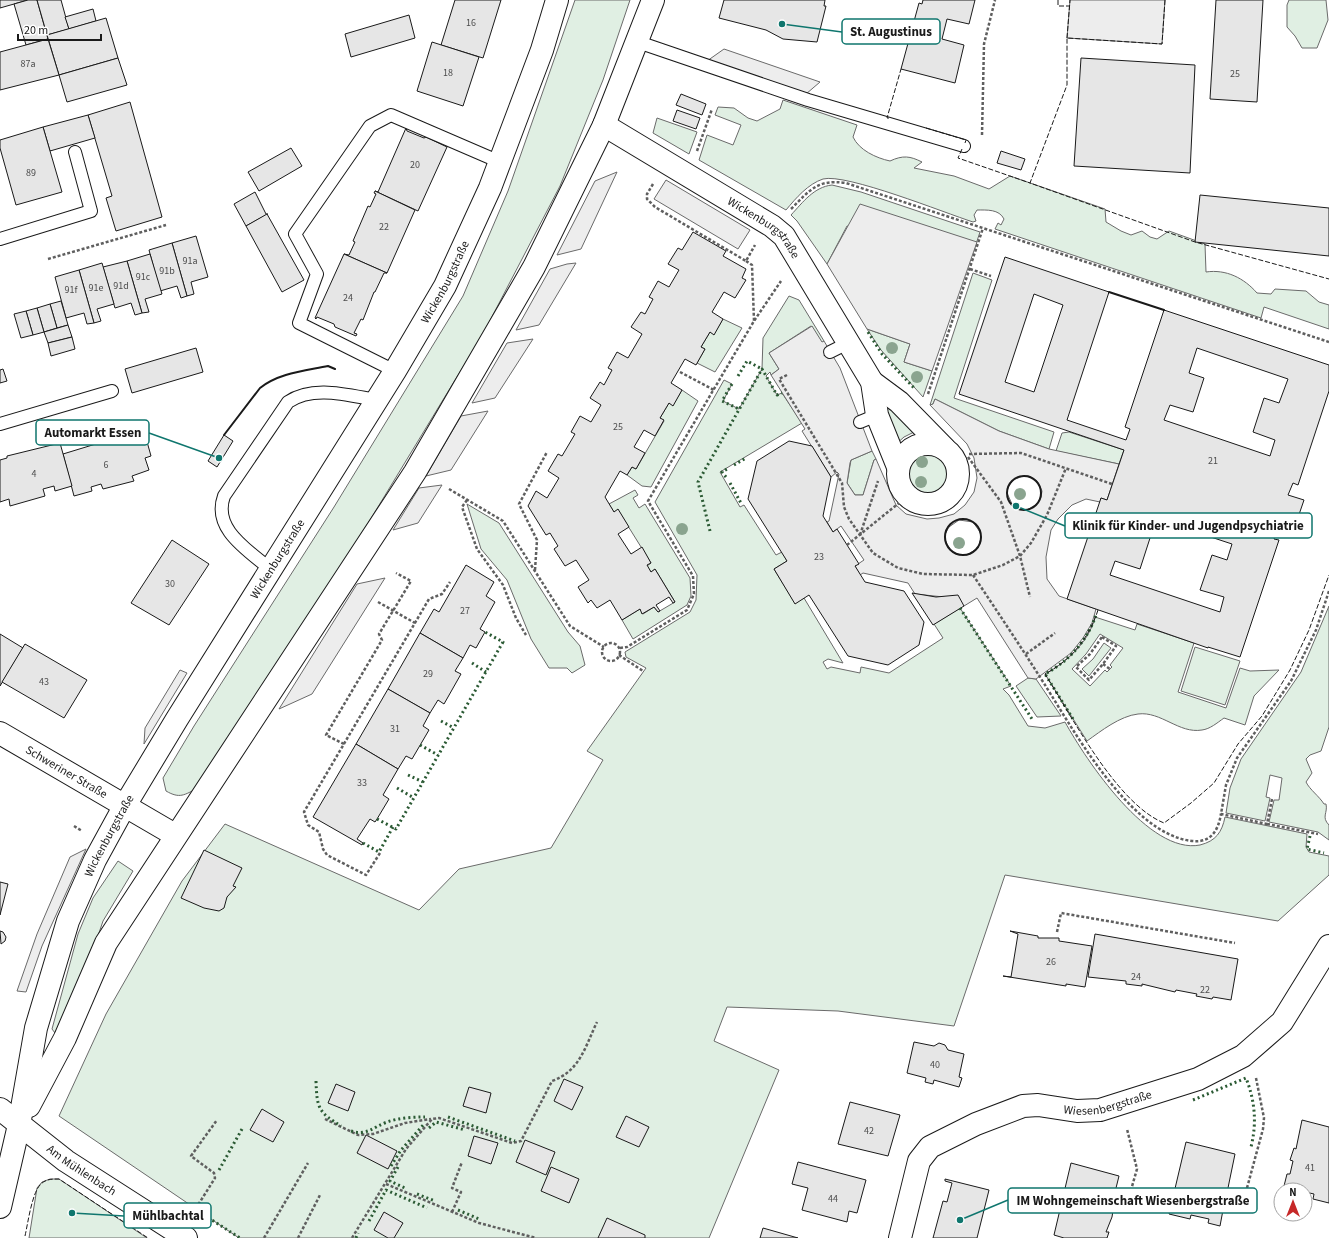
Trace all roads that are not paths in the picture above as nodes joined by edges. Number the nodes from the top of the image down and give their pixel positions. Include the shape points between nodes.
1 (557, 0) edge
2 (653, 0) edge
3 (638, 42) junction
4 (604, 125) junction
5 (964, 146) dead end
6 (75, 152) dead end
7 (500, 162) junction
8 (0, 240) edge
9 (395, 371) junction
10 (872, 382) junction
11 (112, 391) dead end
12 (376, 400) junction
13 (0, 424) edge
14 (944, 448) junction
15 (889, 471) junction
16 (270, 569) junction
17 (0, 733) edge
18 (124, 806) junction
19 (175, 835) junction
20 (1329, 946) edge
21 (0, 1109) edge
22 (19, 1125) junction
23 (0, 1207) edge
24 (182, 1236) edge
25 (900, 1238) edge

1 - 7 main road, Wickenburgstraße via 542,50
2 - 3 main road
3 - 4 main road
3 - 5 lane via 808,100
4 - 10 main road, Wickenburgstraße via 772,226 784,236 797,257 839,347
4 - 19 main road via 534,267 414,472 316,625
6 - 8 lane via 91,211
7 - 9 main road, Wickenburgstraße via 445,286
7 - 9 lane via 391,115 370,126 295,234 317,274 299,323
9 - 12 main road, Wickenburgstraße
10 - 14 main road, Wickenburgstraße via 899,402
10 - 15 main road, Wickenburgstraße via 869,418
11 - 13 lane
12 - 16 main road, Wickenburgstraße
12 - 16 lane via 319,392 296,397 288,402 224,496 221,513 230,534
14 - 15 main road via 932,443 912,447
14 - 15 main road, Wickenburgstraße via 954,458 958,474 954,490 941,501 925,504 909,497
16 - 18 main road, Wickenburgstraße
17 - 18 main road, Schweriner Straße
18 - 19 main road, Schweriner Straße
18 - 22 main road, Wickenburgstraße via 95,860 68,920 36,1028
19 - 22 main road via 106,943 65,1038
20 - 25 main road, Wiesenbergstraße via 1282,1022 1243,1056 1198,1079 1100,1110 1077,1111 1023,1106 976,1124 930,1147 918,1161
21 - 22 main road
22 - 23 main road
22 - 24 main road, Am Mühlenbach via 66,1161

